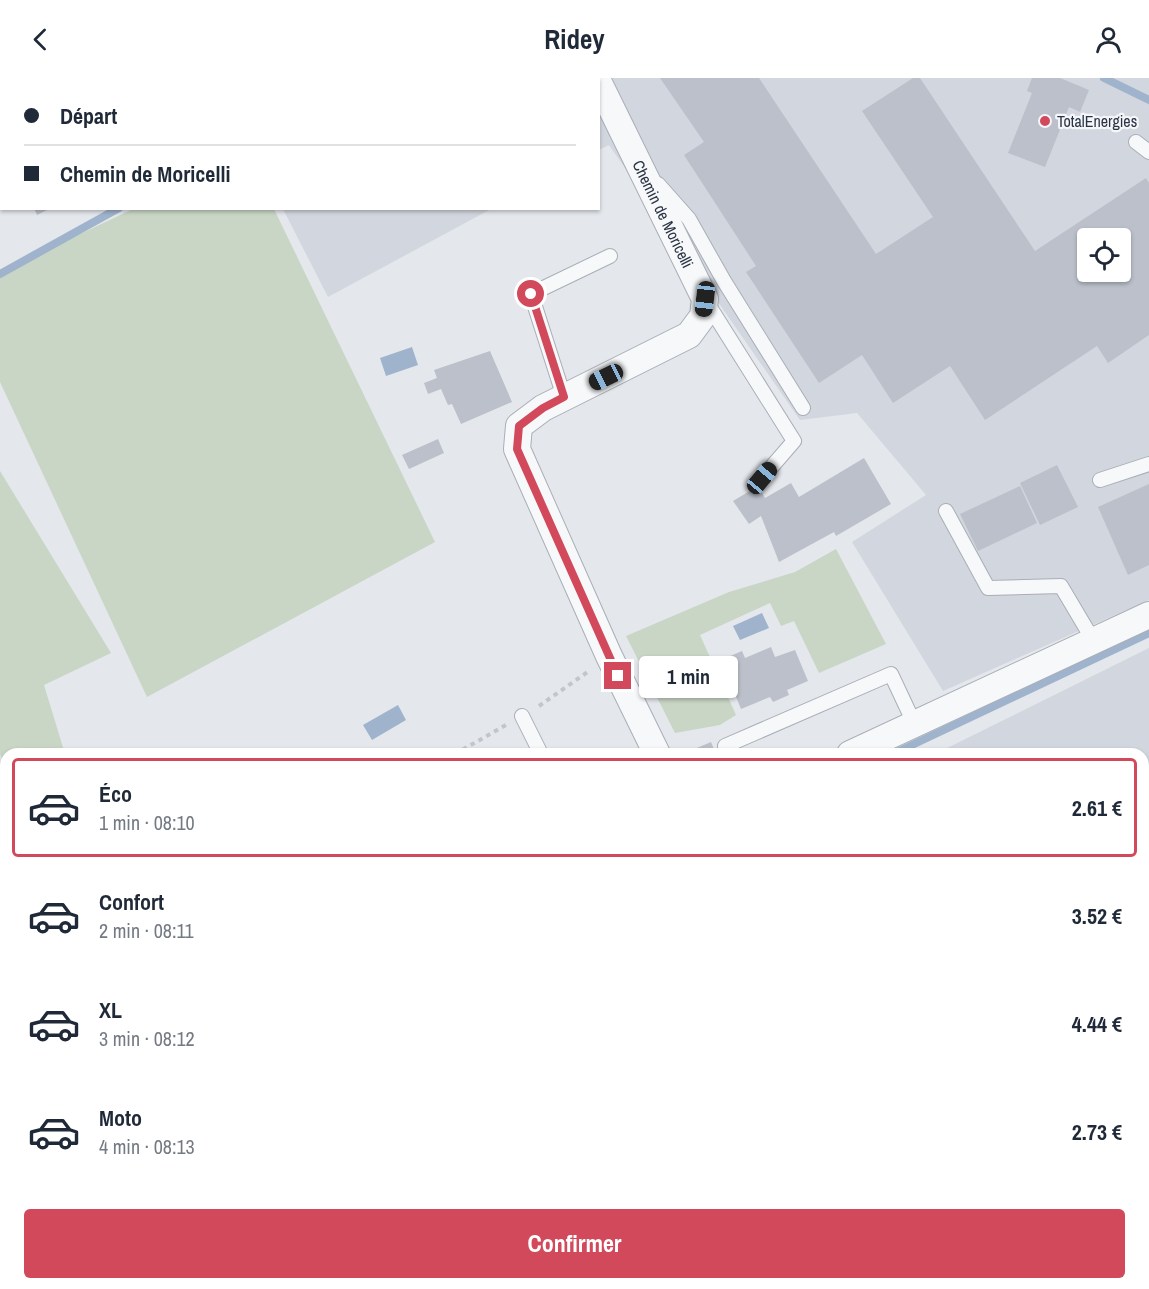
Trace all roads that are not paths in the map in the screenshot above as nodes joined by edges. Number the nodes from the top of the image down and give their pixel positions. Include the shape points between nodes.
1 (600, 84) edge
2 (1136, 142) dead end
3 (1149, 152) edge
4 (643, 168) junction
5 (610, 256) dead end
6 (705, 299) junction
7 (564, 397) junction
8 (803, 408) dead end
9 (1149, 464) edge
10 (762, 478) dead end
11 (1100, 480) dead end
12 (946, 511) dead end
13 (1149, 615) edge
14 (1093, 640) junction
15 (522, 716) dead end
16 (914, 723) junction
17 (725, 746) dead end
18 (538, 748) edge
19 (654, 748) edge
20 (862, 748) edge

1 - 4 street, Chemin de Moricelli
2 - 3 lane
4 - 6 street, Chemin de Moricelli
4 - 8 lane via 689,219
5 - 7 lane via 531,294
6 - 7 street via 703,316 688,335
6 - 10 lane via 794,441
7 - 19 street via 519,426 517,449
9 - 11 lane
12 - 14 lane via 988,588 1061,585
13 - 14 street
14 - 16 street
15 - 18 lane
16 - 17 lane via 891,674
16 - 20 street

